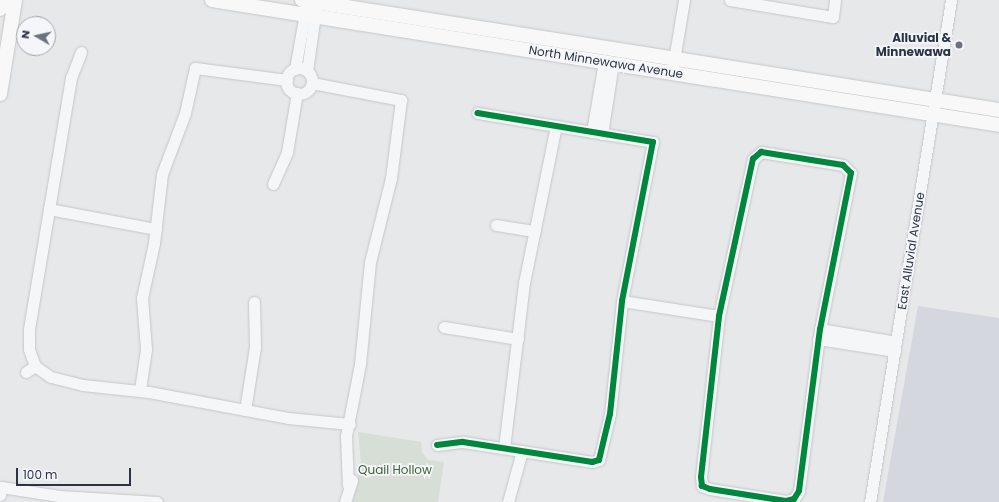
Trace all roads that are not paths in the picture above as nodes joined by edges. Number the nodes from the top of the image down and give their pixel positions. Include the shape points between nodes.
1 (2, 0) edge
2 (15, 0) edge
3 (212, 0) edge
4 (684, 0) edge
5 (732, 0) edge
6 (836, 0) edge
7 (951, 0) edge
8 (310, 5) edge
9 (0, 9) edge
10 (81, 52) dead end
11 (675, 58) junction
12 (608, 62) junction
13 (295, 69) junction
14 (307, 71) junction
15 (672, 72) junction
16 (287, 80) junction
17 (312, 83) junction
18 (297, 93) junction
19 (0, 94) edge
20 (935, 100) junction
21 (999, 110) edge
22 (477, 114) dead end
23 (932, 115) junction
24 (556, 126) junction
25 (999, 126) edge
26 (597, 133) junction
27 (273, 184) dead end
28 (49, 209) junction
29 (496, 225) dead end
30 (156, 229) junction
31 (536, 231) junction
32 (622, 301) junction
33 (254, 302) dead end
34 (719, 316) junction
35 (444, 327) dead end
36 (819, 334) junction
37 (518, 339) junction
38 (895, 346) junction
39 (35, 366) junction
40 (26, 372) dead end
41 (140, 390) junction
42 (245, 410) junction
43 (350, 428) junction
44 (437, 445) dead end
45 (504, 448) junction
46 (522, 451) junction
47 (1, 491) edge
48 (158, 502) edge
49 (345, 502) edge
50 (508, 502) edge
51 (870, 502) edge

1 - 9 main road
2 - 19 main road
3 - 8 main road, North Minnewawa Avenue
4 - 11 street
5 - 6 street via 833,16
7 - 20 street, East Alluvial Avenue
8 - 11 main road, North Minnewawa Avenue
8 - 12 main road, North Minnewawa Avenue
8 - 13 street
8 - 14 street
10 - 28 street via 70,78
11 - 15 street
11 - 20 main road, North Minnewawa Avenue
12 - 15 main road, North Minnewawa Avenue
12 - 26 street
13 - 14 street
13 - 16 street
14 - 17 street
15 - 23 main road, North Minnewawa Avenue
16 - 18 street via 291,90
16 - 30 street via 195,68 185,114 165,160
17 - 18 street via 307,91
17 - 43 street via 401,100 391,178 370,262 360,364
18 - 27 street via 287,152
20 - 21 main road, North Minnewawa Avenue
20 - 23 street, East Alluvial Avenue
22 - 24 street
23 - 25 main road, North Minnewawa Avenue
23 - 38 street, East Alluvial Avenue
24 - 26 street
24 - 31 street
26 - 32 street via 653,142
28 - 30 street
28 - 39 street via 28,339
29 - 31 street
30 - 41 street via 142,298 146,349
31 - 37 street via 524,283
32 - 34 street
32 - 46 street via 610,414 599,460 592,462
33 - 42 street via 255,347
34 - 36 street via 753,159 761,152 849,168 839,241
34 - 36 street via 701,477 702,486 710,488 786,501 794,499 799,490 806,446
35 - 37 street
36 - 38 street
37 - 45 street
38 - 51 street, East Alluvial Avenue
39 - 40 street
39 - 41 street via 51,377 65,381
41 - 42 street
42 - 43 street
43 - 49 street via 346,436 348,485
44 - 45 street via 463,442
45 - 46 street
46 - 50 street
47 - 48 street

